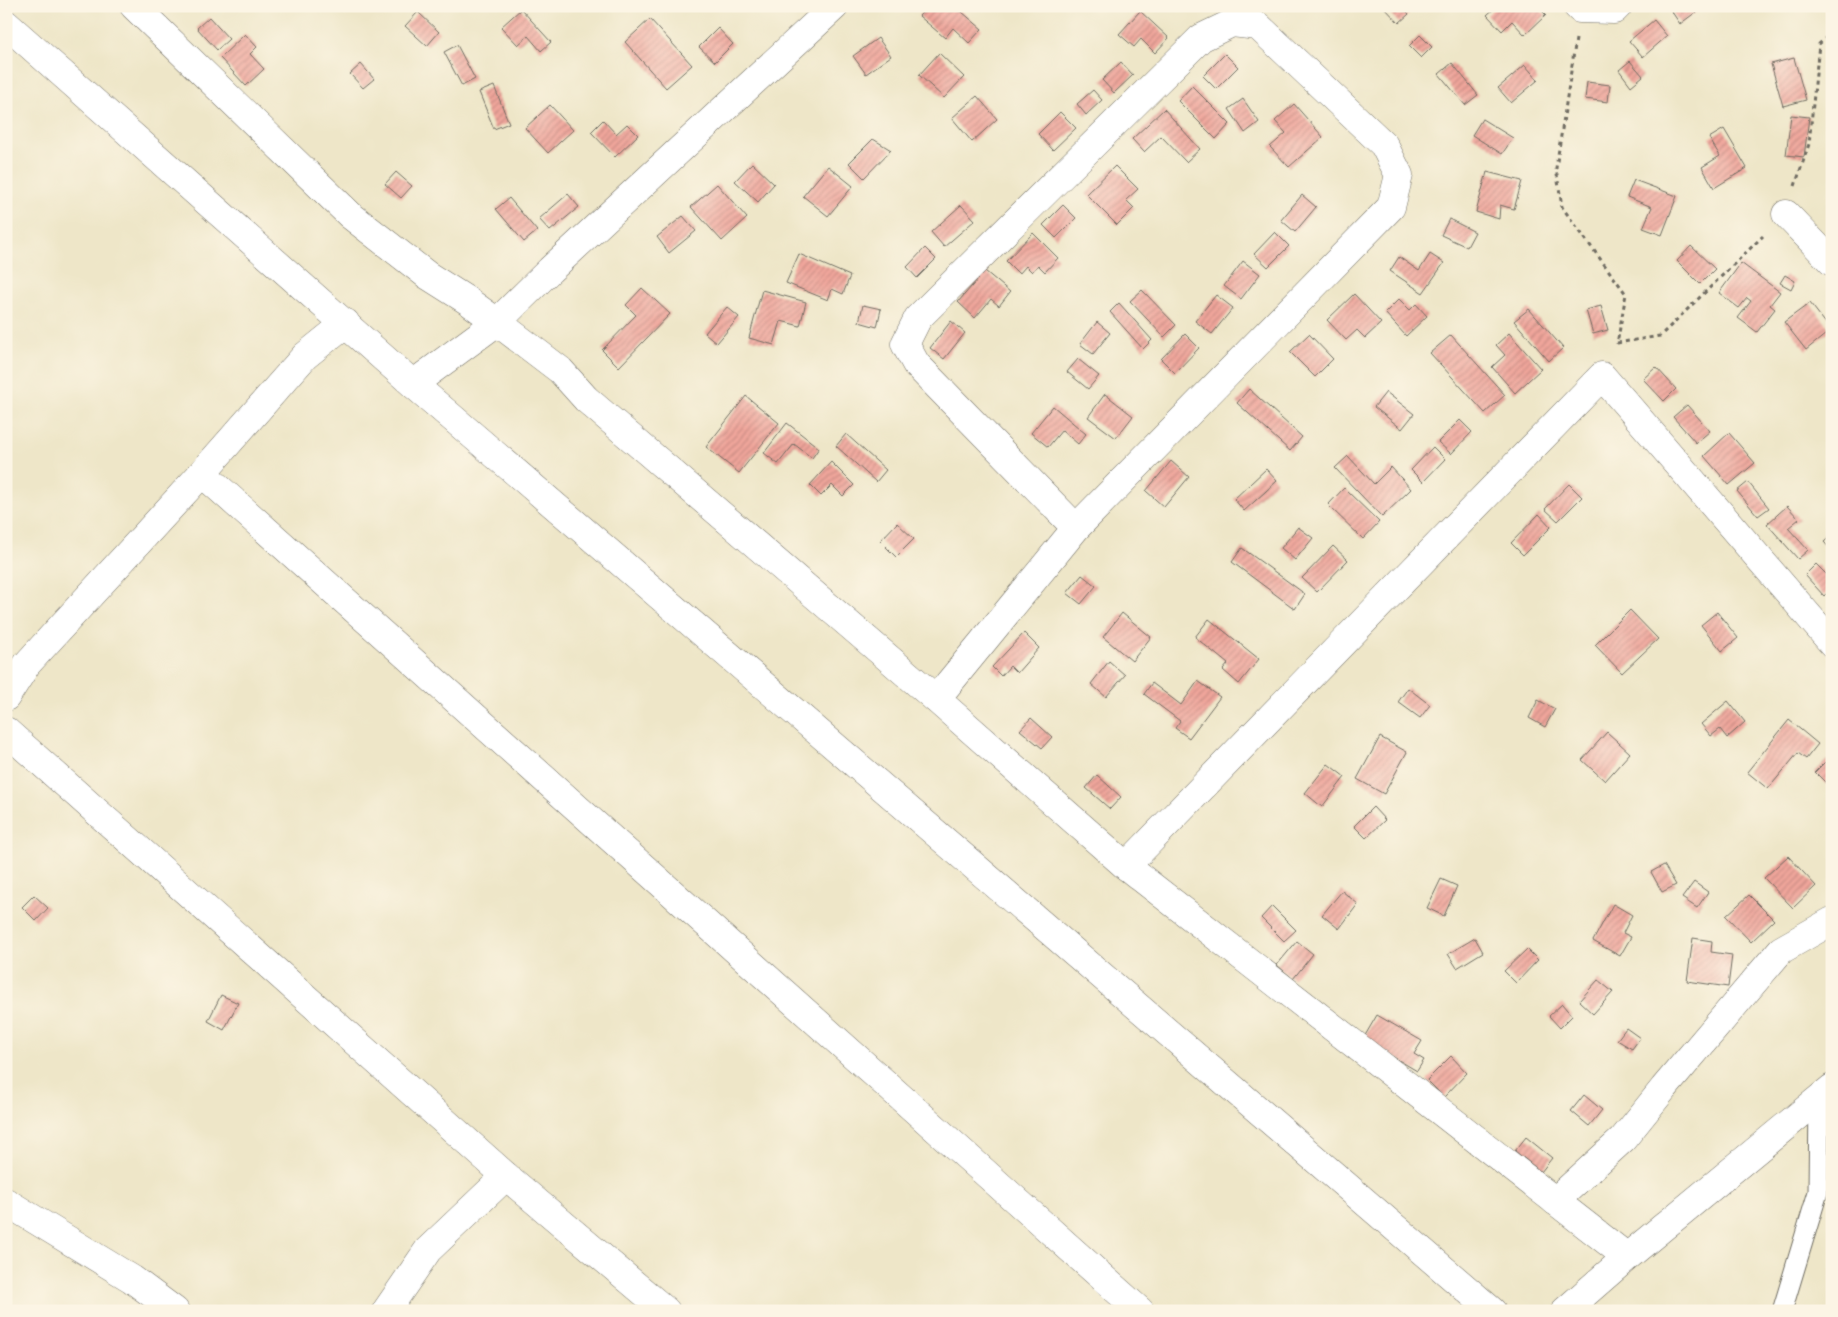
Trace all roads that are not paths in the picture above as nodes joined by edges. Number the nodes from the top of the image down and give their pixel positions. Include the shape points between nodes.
1 (835, 6) edge
2 (1618, 6) edge
3 (1579, 8) edge
4 (142, 9) edge
5 (6, 24) edge
6 (1786, 214) dead end
7 (1832, 262) edge
8 (497, 322) junction
9 (346, 323) junction
10 (413, 384) junction
11 (202, 474) junction
12 (1076, 528) junction
13 (1832, 643) edge
14 (6, 696) edge
15 (936, 700) junction
16 (6, 731) edge
17 (1126, 866) junction
18 (1832, 921) edge
19 (1825, 1094) edge
20 (506, 1176) junction
21 (1555, 1201) junction
22 (6, 1202) edge
23 (1626, 1257) junction
24 (175, 1311) edge
25 (386, 1311) edge
26 (666, 1311) edge
27 (1140, 1311) edge
28 (1492, 1311) edge
29 (1565, 1311) edge
30 (1782, 1311) edge

1 - 8 street
2 - 3 street via 1614,10
4 - 8 street via 350,215 427,275
5 - 9 street
6 - 7 street
8 - 10 street
8 - 15 street via 560,370 586,399
9 - 10 street
9 - 11 street via 305,356
10 - 28 street
11 - 14 street via 27,664
11 - 27 street
12 - 12 street via 1390,207 1398,175 1384,145 1258,26 1232,22 1201,38 918,318 905,344 916,364
12 - 15 street
13 - 17 street via 1602,376
15 - 17 street
16 - 20 street
17 - 21 street
18 - 21 street via 1782,950 1624,1139
19 - 23 street
19 - 30 lane via 1818,1192
20 - 25 street via 428,1250
20 - 26 street
21 - 23 street
22 - 24 street via 132,1279
23 - 29 street

